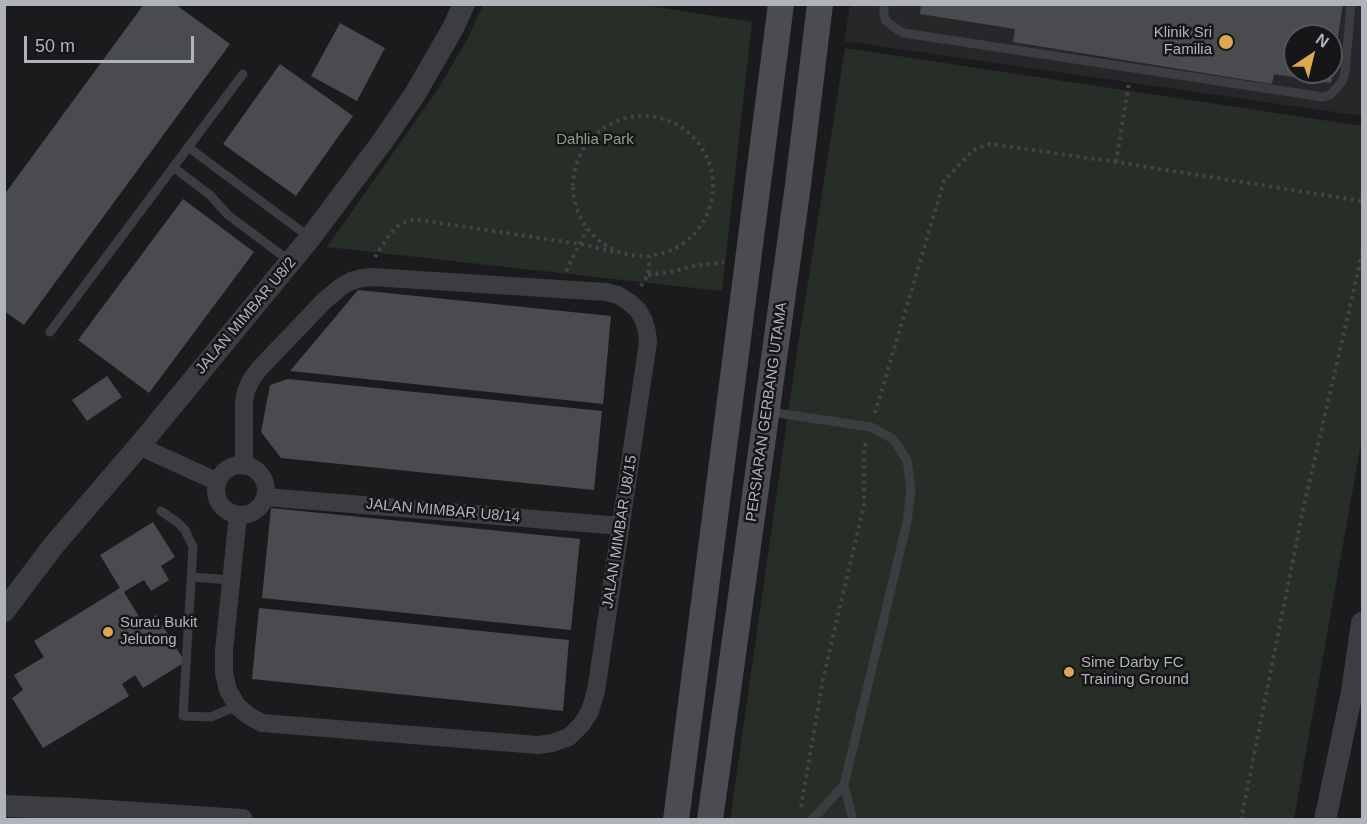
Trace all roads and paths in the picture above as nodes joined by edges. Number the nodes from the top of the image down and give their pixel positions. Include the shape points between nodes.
1 (464, 4) edge
2 (781, 4) edge
3 (820, 4) edge
4 (884, 4) edge
5 (1351, 4) edge
6 (1132, 68) junction
7 (243, 74) dead end
8 (188, 147) junction
9 (1116, 162) junction
10 (173, 167) junction
11 (1362, 201) edge
12 (587, 229) junction
13 (310, 238) junction
14 (580, 244) junction
15 (1362, 254) edge
16 (632, 255) junction
17 (650, 256) junction
18 (748, 261) junction
19 (291, 262) junction
20 (648, 275) junction
21 (362, 278) junction
22 (558, 289) junction
23 (629, 302) junction
24 (51, 332) dead end
25 (767, 412) junction
26 (871, 427) junction
27 (139, 446) junction
28 (244, 466) junction
29 (218, 482) junction
30 (265, 497) junction
31 (161, 511) dead end
32 (238, 515) junction
33 (621, 526) junction
34 (191, 577) junction
35 (231, 580) junction
36 (4, 611) edge
37 (1362, 623) edge
38 (1357, 693) edge
39 (237, 706) junction
40 (844, 786) junction
41 (4, 806) edge
42 (801, 813) dead end
43 (242, 819) edge
44 (675, 819) edge
45 (710, 819) edge
46 (812, 819) edge
47 (853, 819) edge
48 (1241, 819) edge
49 (1325, 819) edge

1 - 13 street, JALAN MIMBAR U8/2 via 415,94
2 - 18 main road
3 - 25 main road, PERSIARAN GERBANG UTAMA
4 - 6 lane via 886,21 904,33
5 - 6 lane via 1345,73 1330,95
6 - 9 path
7 - 8 lane
8 - 10 lane
8 - 13 lane
9 - 11 path
9 - 26 path via 990,144 973,150 944,181
10 - 19 lane
10 - 24 lane
12 - 14 path
12 - 16 path via 615,250
12 - 17 path via 579,214 572,182 575,165 592,137 620,119 654,117 670,122 696,141 706,156 713,188 704,220 694,234 667,252
13 - 19 street, JALAN MIMBAR U8/2
14 - 16 path
14 - 21 path via 412,220 400,224 390,234
14 - 22 path
15 - 48 path via 1303,510
16 - 17 path
17 - 20 path
18 - 20 path
18 - 44 main road
19 - 27 street, JALAN MIMBAR U8/2
20 - 23 path
21 - 22 street
21 - 28 street via 342,285 324,301 251,380 244,402
22 - 23 street via 606,292
23 - 33 street, JALAN MIMBAR U8/15 via 644,321 648,342
25 - 26 lane
25 - 45 main road, PERSIARAN GERBANG UTAMA
26 - 40 lane via 893,439 907,460 910,490 907,522
26 - 42 path via 864,449 864,505 823,679
27 - 29 street
27 - 36 street, JALAN MIMBAR U8/2 via 54,544
28 - 29 street via 225,471
28 - 30 street via 264,480
29 - 32 street via 219,502
30 - 32 street via 258,509
30 - 33 street, JALAN MIMBAR U8/14
31 - 34 lane via 190,538
32 - 35 street
33 - 39 street, JALAN MIMBAR U8/15 via 596,691 590,711 569,737 538,745 262,723
34 - 35 lane
34 - 39 lane via 183,716 211,717
35 - 39 street via 224,673
37 - 38 street
38 - 49 street
40 - 46 lane
40 - 47 lane
41 - 43 street

